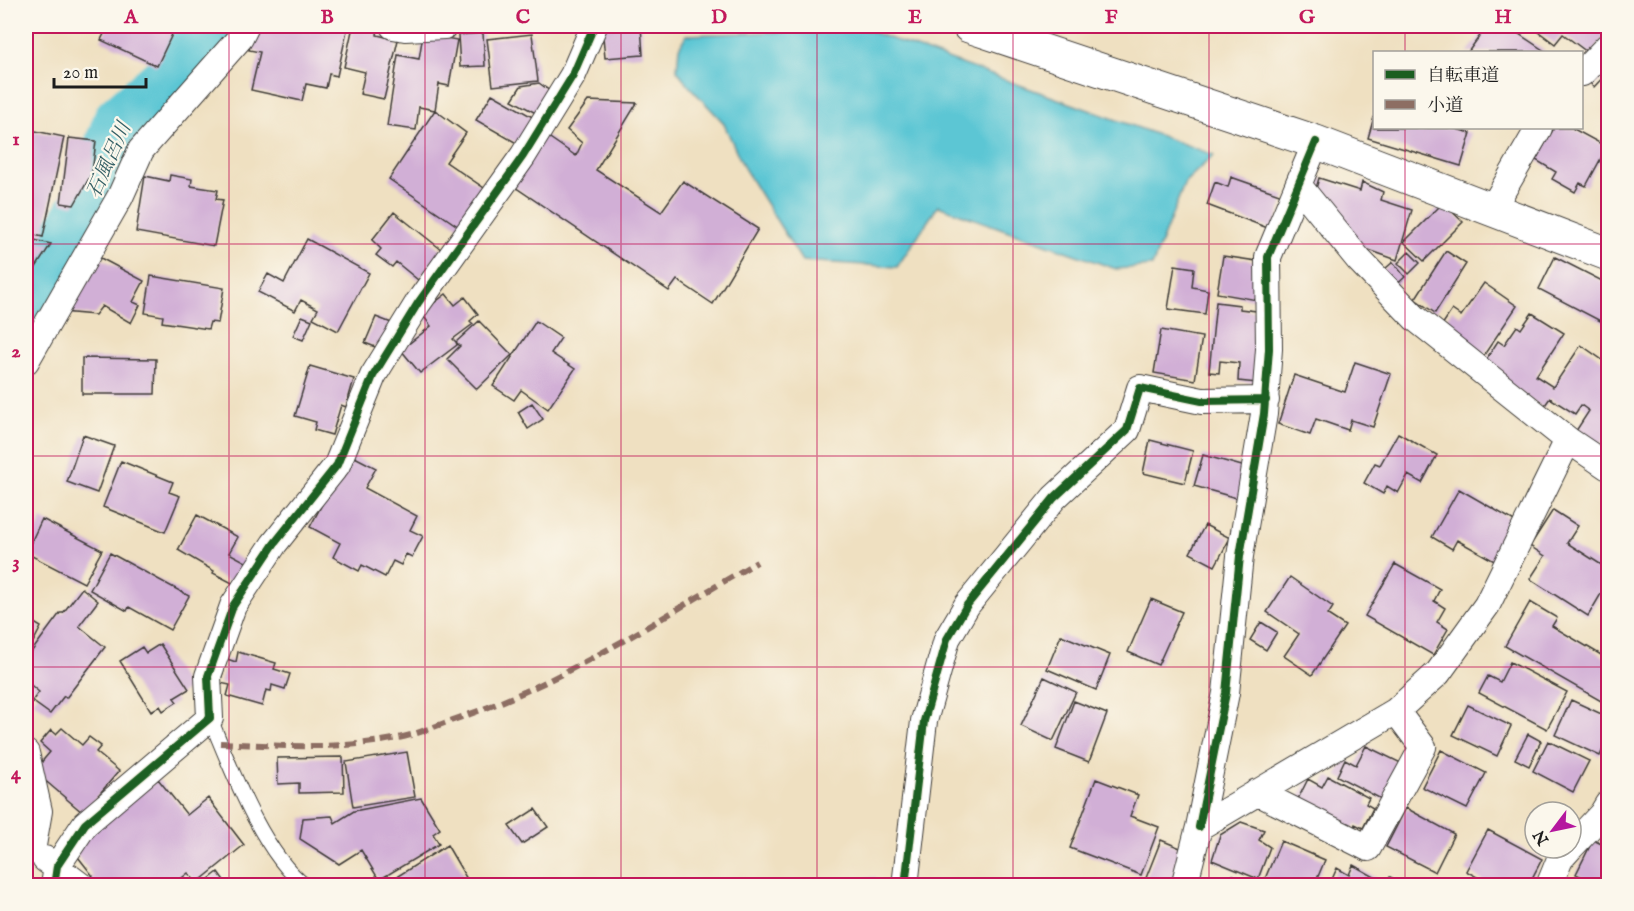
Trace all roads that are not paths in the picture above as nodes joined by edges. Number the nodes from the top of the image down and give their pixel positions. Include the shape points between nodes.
1 (246, 26) edge
2 (393, 26) edge
3 (444, 26) edge
4 (594, 26) edge
5 (969, 26) edge
6 (1608, 46) edge
7 (1583, 71) edge
8 (1538, 129) edge
9 (1316, 142) junction
10 (1298, 185) junction
11 (1492, 209) junction
12 (1608, 254) edge
13 (26, 361) edge
14 (1266, 400) junction
15 (1568, 440) junction
16 (1608, 467) edge
17 (1396, 711) junction
18 (210, 718) junction
19 (26, 753) edge
20 (1257, 792) junction
21 (1608, 804) edge
22 (1199, 827) junction
23 (1583, 835) edge
24 (29, 850) edge
25 (1560, 860) edge
26 (55, 876) edge
27 (81, 885) edge
28 (306, 885) edge
29 (905, 885) edge
30 (1184, 885) edge
31 (1549, 885) edge

1 - 13 street via 240,38 141,150 120,197
2 - 3 street
4 - 18 street via 573,75 523,156 418,303 373,376 337,465 274,544 233,606 208,676
5 - 9 street
6 - 7 street
8 - 11 street
9 - 10 street
9 - 11 street
10 - 14 street via 1268,256
10 - 15 street via 1359,260 1415,318
11 - 12 street
14 - 22 street via 1240,556 1226,693
14 - 29 street via 1202,401 1140,388 1127,430 1054,498 967,605 947,639 924,721
15 - 16 street
15 - 17 street via 1488,605 1438,673
17 - 20 street
17 - 20 street via 1423,747 1368,848
18 - 26 street via 85,825
18 - 28 lane via 264,836 294,878
19 - 24 street via 39,811
20 - 22 street
21 - 23 street
22 - 30 street
24 - 26 street
25 - 31 street
26 - 27 street

